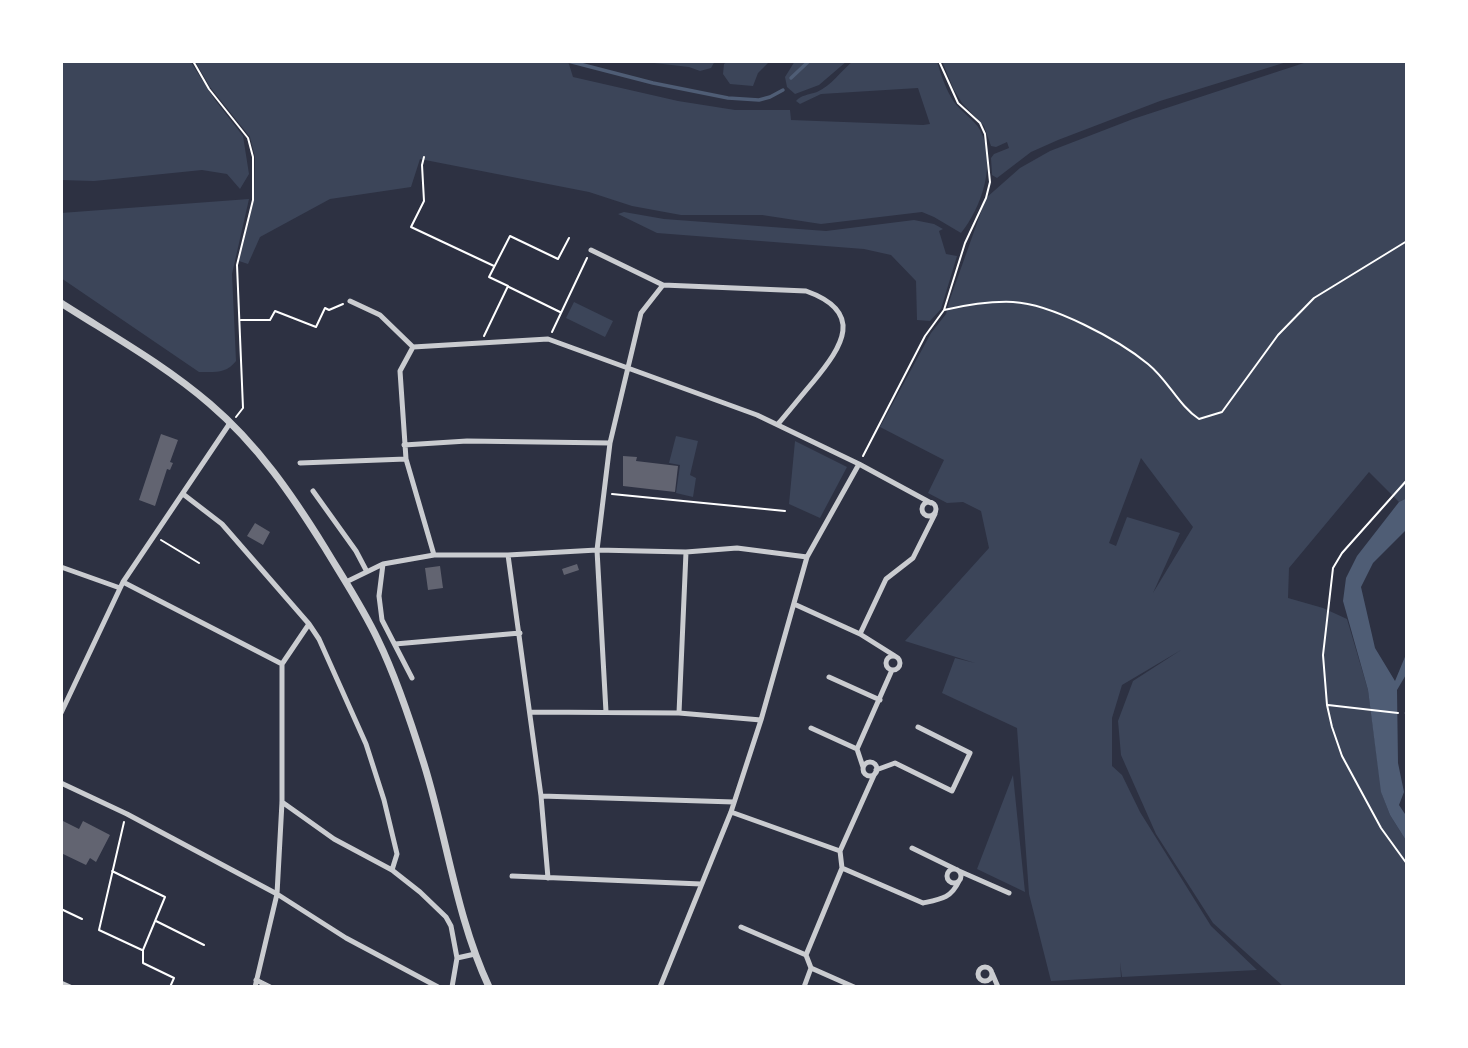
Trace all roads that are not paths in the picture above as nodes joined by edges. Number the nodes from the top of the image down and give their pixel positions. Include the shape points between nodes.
1 (591, 250) road end
2 (663, 285) junction
3 (351, 301) road end
4 (61, 303) edge
5 (413, 347) junction
6 (628, 366) junction
7 (230, 423) junction
8 (778, 424) junction
9 (610, 443) junction
10 (404, 445) junction
11 (406, 459) junction
12 (300, 463) dead end
13 (859, 464) junction
14 (313, 491) dead end
15 (183, 494) junction
16 (930, 503) junction
17 (935, 514) junction
18 (597, 550) junction
19 (686, 552) junction
20 (434, 555) junction
21 (508, 555) junction
22 (807, 557) junction
23 (383, 564) junction
24 (61, 567) edge
25 (366, 570) junction
26 (346, 582) junction
27 (121, 585) junction
28 (794, 604) junction
29 (309, 624) junction
30 (520, 633) junction
31 (860, 634) junction
32 (395, 645) junction
33 (282, 664) junction
34 (829, 677) dead end
35 (412, 678) dead end
36 (880, 700) junction
37 (531, 712) junction
38 (606, 712) junction
39 (61, 713) edge
40 (679, 713) junction
41 (761, 720) junction
42 (918, 727) dead end
43 (811, 728) dead end
44 (857, 749) junction
45 (876, 772) junction
46 (61, 783) edge
47 (541, 796) junction
48 (282, 802) junction
49 (734, 802) junction
50 (731, 812) junction
51 (912, 848) dead end
52 (840, 851) junction
53 (842, 868) junction
54 (392, 870) junction
55 (957, 870) junction
56 (512, 876) dead end
57 (548, 878) junction
58 (959, 881) junction
59 (701, 884) junction
60 (1009, 893) dead end
61 (277, 894) junction
62 (741, 927) dead end
63 (475, 954) junction
64 (806, 955) junction
65 (457, 958) junction
66 (811, 968) junction
67 (992, 973) junction
68 (256, 980) junction
69 (986, 981) junction
70 (61, 983) edge
71 (70, 987) edge
72 (255, 987) edge
73 (271, 987) edge
74 (438, 987) edge
75 (452, 987) edge
76 (489, 987) edge
77 (660, 987) edge
78 (804, 987) edge
79 (854, 987) edge
80 (975, 987) edge
81 (998, 987) edge

1 - 2 street
2 - 6 street via 641,313
2 - 8 street via 806,291 837,309 844,328 839,348
3 - 5 street via 380,315
4 - 7 street via 183,382
5 - 6 street via 548,339
5 - 10 street via 400,371
6 - 8 street
6 - 9 street
7 - 15 street
7 - 26 street via 280,478
8 - 13 street
9 - 10 street
9 - 18 street
10 - 11 street
11 - 12 street
11 - 20 street
13 - 16 street
13 - 22 street
14 - 25 street
15 - 27 street
15 - 29 street via 222,524
16 - 17 street via 936,507
16 - 17 street via 923,511 928,516
17 - 31 street via 913,558 886,579
18 - 19 street
18 - 21 street
18 - 38 street
19 - 22 street via 737,548
19 - 40 street
20 - 21 street
20 - 23 street
21 - 30 street
22 - 28 street
23 - 25 street
23 - 32 street via 382,620
24 - 27 street
25 - 26 street
26 - 63 street via 378,640 408,714
27 - 33 street
27 - 39 street
28 - 31 street
28 - 41 street
29 - 33 street
29 - 54 street via 366,744 397,854
30 - 32 street
30 - 37 street
31 - 36 street via 900,660
32 - 35 street
33 - 48 street
34 - 36 street
36 - 44 street
37 - 38 street
37 - 47 street
38 - 40 street
40 - 41 street
41 - 49 street
42 - 45 street via 970,753 952,790 895,763
43 - 44 street
44 - 45 street via 863,767 871,762
45 - 52 street
46 - 61 street
47 - 49 street
47 - 57 street
48 - 54 street via 334,839
48 - 61 street
49 - 50 street
50 - 52 street
50 - 59 street
51 - 55 street
52 - 53 street
53 - 58 street via 923,903 953,893
53 - 64 street
54 - 65 street via 446,917
55 - 58 street
55 - 58 street via 947,878
55 - 60 street
56 - 57 street
57 - 59 street
59 - 77 street
61 - 68 street
61 - 74 street via 346,938
62 - 64 street
63 - 65 street
63 - 76 street
64 - 66 street
65 - 75 street
66 - 78 street
66 - 79 street
67 - 69 street
67 - 69 street via 987,968 979,972 979,978
67 - 81 street
68 - 72 street
68 - 73 street
69 - 80 street
70 - 71 street

